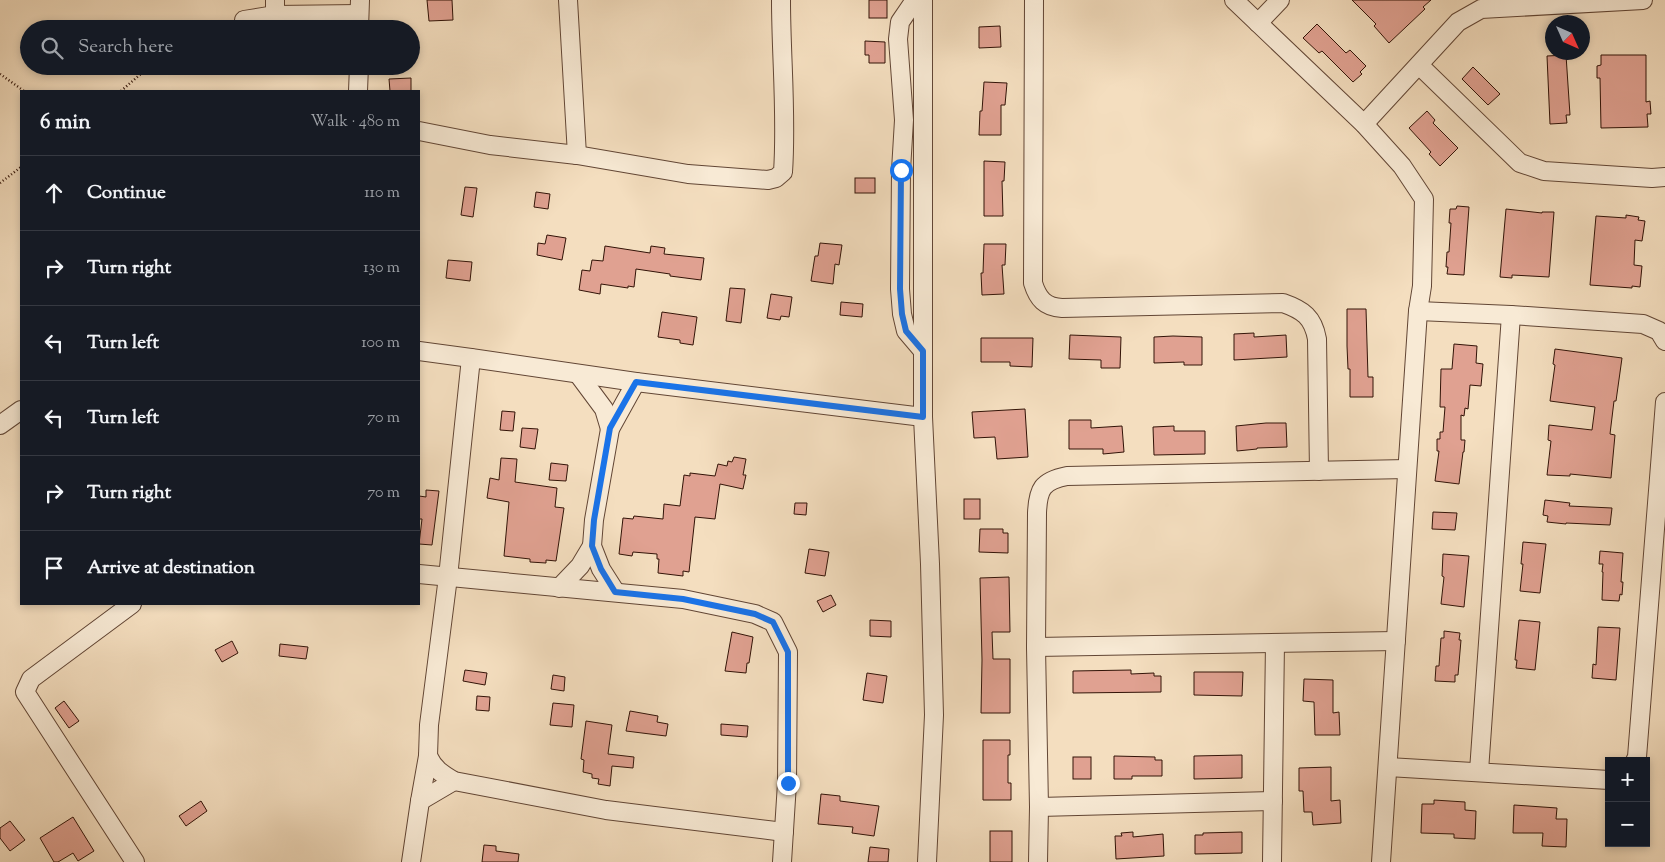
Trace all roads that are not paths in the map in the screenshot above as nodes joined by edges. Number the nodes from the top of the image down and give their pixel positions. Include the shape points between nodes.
1 (568, 0) edge
2 (781, 0) edge
3 (914, 0) edge
4 (923, 0) edge
5 (1034, 0) edge
6 (1234, 0) edge
7 (1280, 0) edge
8 (1643, 0) edge
9 (275, 8) edge
10 (359, 14) edge
11 (244, 20) dead end
12 (1258, 23) junction
13 (1419, 65) junction
14 (358, 75) edge
15 (358, 90) edge
16 (1364, 124) junction
17 (420, 131) edge
18 (577, 155) junction
19 (1665, 177) edge
20 (901, 222) junction
21 (924, 224) junction
22 (1418, 311) junction
23 (1511, 315) junction
24 (1665, 341) edge
25 (923, 351) junction
26 (420, 352) edge
27 (471, 358) junction
28 (578, 374) junction
29 (636, 382) junction
30 (1665, 402) edge
31 (20, 411) edge
32 (923, 417) junction
33 (0, 426) edge
34 (610, 428) junction
35 (1407, 469) junction
36 (1319, 471) junction
37 (592, 546) junction
38 (420, 574) edge
39 (448, 577) junction
40 (560, 588) junction
41 (615, 592) junction
42 (131, 605) edge
43 (1396, 641) junction
44 (1275, 643) junction
45 (1036, 647) junction
46 (428, 756) junction
47 (1637, 757) edge
48 (1388, 767) junction
49 (1478, 771) junction
50 (1605, 780) edge
51 (454, 781) junction
52 (420, 801) junction
53 (1273, 801) junction
54 (1039, 807) junction
55 (784, 832) junction
56 (135, 862) edge
57 (412, 862) edge
58 (782, 862) edge
59 (927, 862) edge
60 (1038, 862) edge
61 (1272, 862) edge
62 (1381, 862) edge

1 - 18 street
2 - 18 street via 786,136 783,172 776,178 688,174
3 - 20 street via 900,22 898,40 904,120
4 - 21 street
5 - 36 street via 1033,283 1040,300 1046,305 1062,308 1283,303 1295,307 1309,318 1317,339
6 - 12 street
7 - 12 street
8 - 13 street via 1481,9 1458,22
9 - 10 street
9 - 11 street
12 - 16 street
13 - 16 street
13 - 19 street via 1520,163 1544,171
14 - 15 street
16 - 22 street via 1402,166 1424,199 1422,286
17 - 18 street via 490,145
20 - 21 street
20 - 25 street via 902,314 906,331
21 - 25 street
22 - 23 street
22 - 35 street
23 - 24 street via 1643,324 1659,331
23 - 49 street
25 - 32 street
26 - 27 street
27 - 28 street
27 - 39 street
28 - 29 street
28 - 34 street via 604,409
29 - 32 street
29 - 34 street
30 - 47 street
31 - 33 street
32 - 59 street via 934,715
34 - 37 street via 598,490
35 - 36 street
35 - 43 street
36 - 45 street via 1055,478 1040,491 1037,506
37 - 40 street via 580,566
37 - 41 street
38 - 39 street
39 - 40 street
39 - 46 street
40 - 41 street
41 - 55 street via 683,599 755,614 773,622 788,652 788,783
42 - 56 street via 31,680 25,692
43 - 44 street
43 - 48 street
44 - 45 street
44 - 53 street
45 - 54 street
46 - 51 street via 440,773
46 - 52 street
48 - 49 street
48 - 62 street
49 - 50 street
51 - 52 street
51 - 55 street via 606,810
52 - 57 street
53 - 54 street
53 - 61 street
54 - 60 street
55 - 58 street

